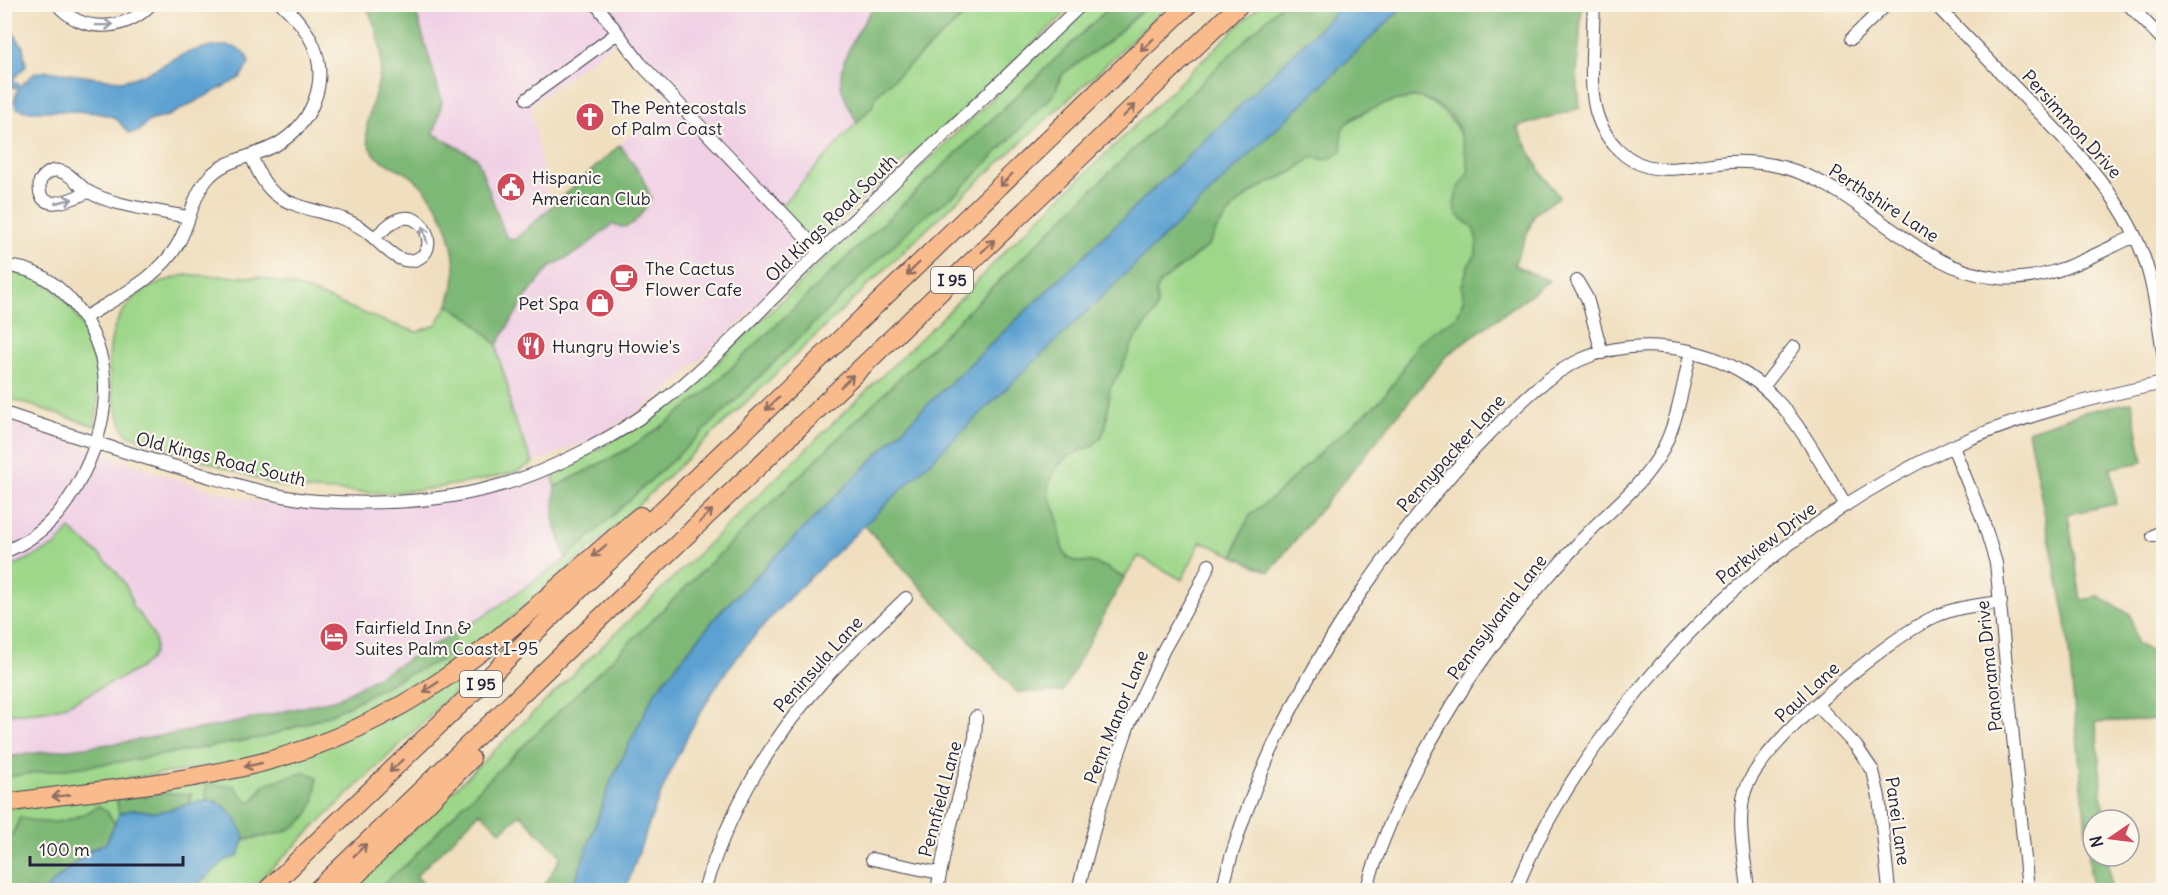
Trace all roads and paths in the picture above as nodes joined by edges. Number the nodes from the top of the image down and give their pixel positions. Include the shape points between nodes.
1 (57, 4) edge
2 (151, 4) edge
3 (282, 4) edge
4 (596, 4) edge
5 (1082, 4) edge
6 (1189, 4) edge
7 (1240, 4) edge
8 (1594, 4) edge
9 (1887, 4) edge
10 (1935, 4) edge
11 (2128, 4) edge
12 (616, 34) junction
13 (1851, 39) dead end
14 (2163, 41) edge
15 (527, 99) dead end
16 (251, 156) junction
17 (88, 192) dead end
18 (188, 217) junction
19 (2135, 236) junction
20 (374, 238) dead end
21 (820, 252) junction
22 (4, 266) edge
23 (1577, 281) dead end
24 (84, 318) junction
25 (1794, 347) dead end
26 (1691, 351) junction
27 (1602, 353) junction
28 (2163, 358) edge
29 (2163, 383) edge
30 (1763, 387) junction
31 (4, 413) edge
32 (96, 444) junction
33 (1953, 447) junction
34 (696, 478) junction
35 (1846, 505) junction
36 (4, 552) edge
37 (664, 556) junction
38 (1209, 565) dead end
39 (906, 598) dead end
40 (2001, 602) junction
41 (1817, 705) junction
42 (976, 717) dead end
43 (4, 803) edge
44 (872, 859) dead end
45 (939, 873) junction
46 (267, 891) edge
47 (317, 891) edge
48 (342, 891) edge
49 (704, 891) edge
50 (937, 891) edge
51 (1078, 891) edge
52 (1221, 891) edge
53 (1366, 891) edge
54 (1516, 891) edge
55 (1748, 891) edge
56 (1889, 891) edge
57 (2028, 891) edge

1 -> 2 street via 75,19 104,27 130,20
3 - 16 street via 313,44 319,71 317,95 296,130
4 - 12 street
5 - 21 street, Old Kings Road South
6 -> 34 highway, I 95
37 -> 7 highway, I 95
8 - 19 street, Perthshire Lane via 1593,106 1614,145 1642,165 1676,170 1749,162 1788,168 1831,188 1940,261 1990,277 2027,278 2055,272
9 - 13 street
10 - 19 street, Persimmon Drive via 2085,160 2116,201
11 - 14 street
12 - 15 street
12 - 21 street
16 - 18 street via 227,164 208,177
16 - 20 street via 264,183 279,197 343,217
17 - 18 street via 115,202
18 - 24 street via 181,238 162,264
19 - 28 street, Persimmon Drive via 2149,275
21 - 32 street, Old Kings Road South via 717,353 654,408 570,457 500,486 414,500 316,501 264,492
22 - 24 street via 45,277 63,291
23 - 27 street via 1587,298
24 - 32 street via 99,350 105,377 105,407
25 - 30 street
26 - 27 street, Pennypacker Lane via 1645,347
26 - 30 street, Pennypacker Lane via 1736,368
26 - 53 street, Pennsylvania Lane via 1673,422 1656,460 1542,583 1473,675 1403,795
27 - 52 street, Pennypacker Lane via 1555,375 1514,409 1427,502 1382,561 1323,652 1278,733 1256,781
29 - 33 street, Parkview Drive via 2050,410
30 - 35 street, Pennypacker Lane via 1792,420
31 - 32 street, Old Kings Road South
32 - 36 street via 63,510 39,533
33 - 35 street, Parkview Drive
33 - 40 street, Panorama Drive via 1988,532
34 -> 43 highway via 639,517 457,669 364,725 289,754 232,770
34 -> 46 highway, I 95
35 - 54 street, Parkview Drive via 1762,565 1687,633 1645,682 1603,735 1573,782 1544,830
47 -> 37 highway, I 95
37 - 48 highway via 644,593 478,751
38 - 51 street, Penn Manor Lane via 1136,706 1105,790
39 - 49 street, Peninsula Lane via 821,683 777,740 734,814
40 - 41 street, Paul Lane via 1954,609 1929,620 1866,663
40 - 57 street, Panorama Drive
41 - 55 street, Paul Lane via 1766,757 1746,788 1742,826
41 - 56 street, Panei Lane via 1856,746 1873,771
42 - 45 street, Pennfield Lane via 975,738
44 - 45 street
45 - 50 street, Pennfield Lane

